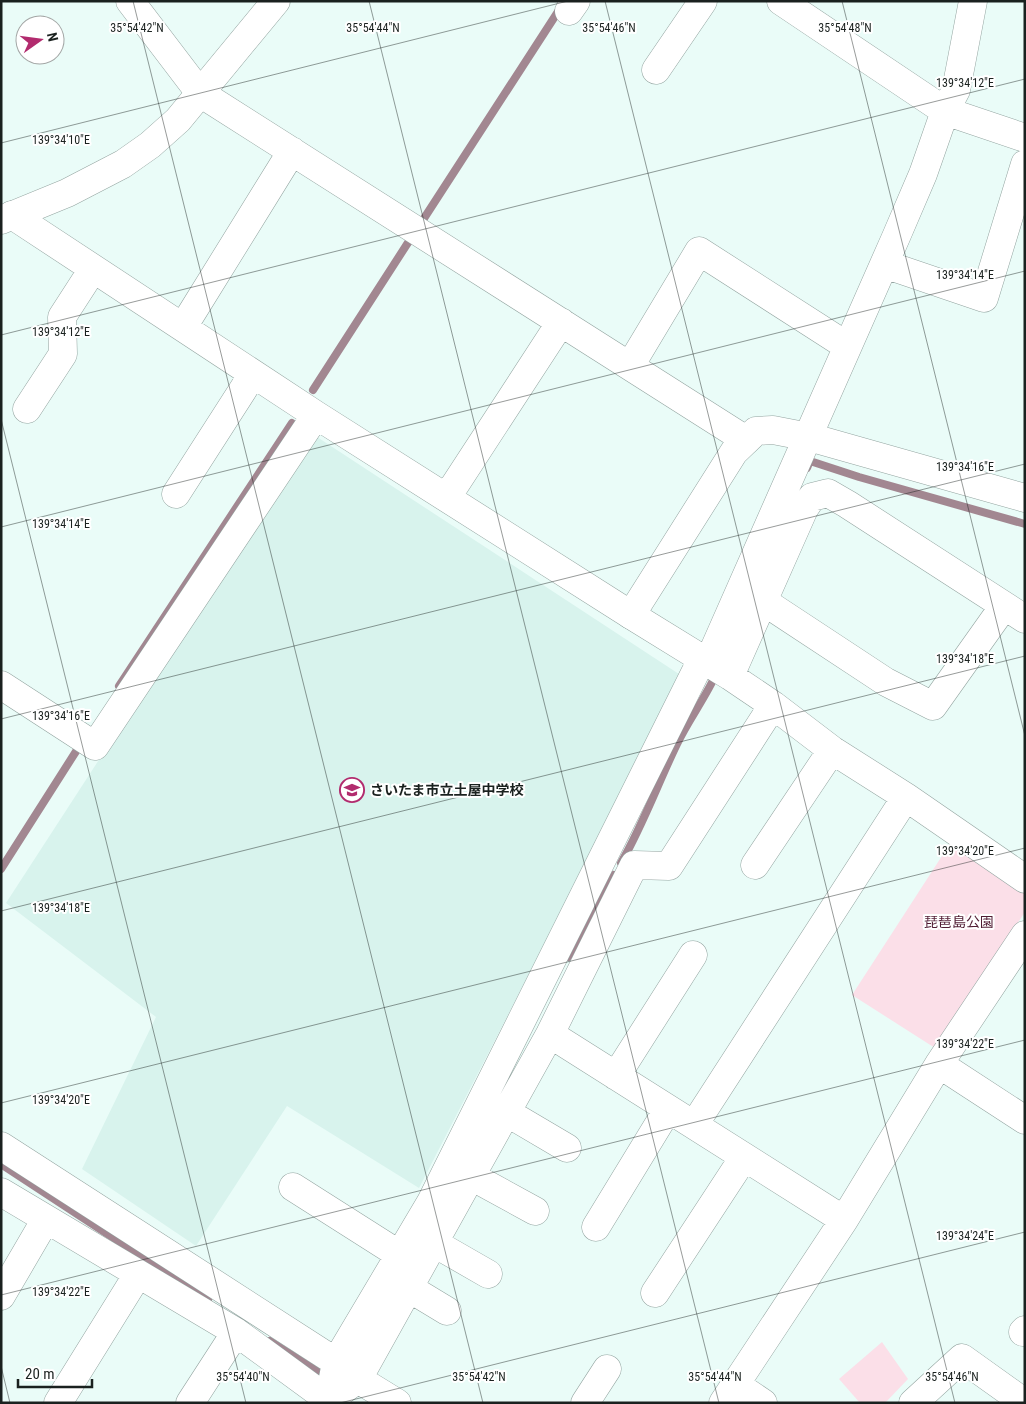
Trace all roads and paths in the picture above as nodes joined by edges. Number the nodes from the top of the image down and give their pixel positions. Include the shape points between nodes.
1 (130, 1) edge
2 (276, 1) edge
3 (703, 1) edge
4 (781, 1) edge
5 (973, 1) edge
6 (656, 70) dead end
7 (200, 93) junction
8 (945, 111) junction
9 (1025, 138) edge
10 (292, 151) junction
11 (1025, 164) edge
12 (7, 218) edge
13 (884, 264) junction
14 (93, 268) junction
15 (562, 322) junction
16 (183, 327) junction
17 (847, 346) junction
18 (630, 366) junction
19 (253, 374) junction
20 (27, 409) dead end
21 (316, 414) junction
22 (809, 437) junction
23 (746, 440) junction
24 (176, 494) dead end
25 (447, 497) junction
26 (1025, 498) edge
27 (763, 601) junction
28 (1015, 612) edge
29 (632, 615) junction
30 (716, 667) junction
31 (1, 685) edge
32 (773, 705) junction
33 (832, 750) junction
34 (906, 797) junction
35 (755, 865) dead end
36 (1025, 879) edge
37 (1025, 935) edge
38 (693, 955) dead end
39 (550, 1034) junction
40 (939, 1064) junction
41 (616, 1076) junction
42 (668, 1109) junction
43 (506, 1112) junction
44 (1025, 1120) edge
45 (694, 1126) junction
46 (1, 1146) edge
47 (567, 1148) dead end
48 (744, 1157) junction
49 (471, 1176) junction
50 (293, 1187) dead end
51 (1, 1192) edge
52 (535, 1211) dead end
53 (46, 1219) junction
54 (844, 1220) junction
55 (596, 1227) dead end
56 (434, 1242) junction
57 (400, 1255) junction
58 (138, 1274) junction
59 (488, 1274) dead end
60 (408, 1288) junction
61 (655, 1293) dead end
62 (1, 1296) edge
63 (447, 1311) dead end
64 (236, 1332) junction
65 (336, 1362) junction
66 (607, 1369) dead end
67 (358, 1379) junction
68 (729, 1393) edge
69 (327, 1401) edge
70 (58, 1403) edge
71 (190, 1403) edge
72 (397, 1403) edge
73 (585, 1403) edge
74 (762, 1403) edge
75 (913, 1403) edge
76 (1025, 1403) edge

1 - 7 street
2 - 7 street
3 - 6 street
4 - 8 street
5 - 8 street via 956,90
7 - 10 street
7 - 12 street via 178,120 122,164 67,193
8 - 9 street
8 - 13 street via 923,174
10 - 15 street
10 - 16 street
11 - 13 street via 984,298
12 - 14 street
13 - 17 street
14 - 16 street
14 - 20 street via 62,317 64,354
15 - 18 street
15 - 25 street
16 - 19 street
17 - 18 street via 699,252
17 - 22 street
18 - 23 street
19 - 21 street
19 - 24 street
21 - 25 street
21 - 31 street via 95,746
22 - 23 street via 756,430
22 - 26 street
22 - 30 street
23 - 29 street via 734,452
25 - 29 street
27 - 28 street via 886,682 933,706
27 - 28 street via 804,509 812,497 828,493
27 - 30 street
29 - 30 street
30 - 32 street
30 - 57 street
32 - 33 street
32 - 39 street via 669,866 634,865
33 - 34 street
33 - 35 street
34 - 36 street
34 - 45 street
37 - 40 street
38 - 41 street
39 - 41 street
39 - 43 street
40 - 44 street
40 - 54 street
41 - 42 street
42 - 45 street
42 - 55 street
43 - 47 street
43 - 49 street
45 - 48 street
46 - 65 street
48 - 54 street
48 - 61 street
49 - 52 street
49 - 56 street
50 - 57 street
51 - 53 street
53 - 58 street
53 - 62 street
54 - 68 street
56 - 59 street
56 - 60 street
57 - 65 street
58 - 64 street
58 - 70 street
60 - 63 street
60 - 67 street
64 - 69 street
64 - 71 street
65 - 69 street
66 - 73 street
67 - 69 street
67 - 72 street
68 - 74 street
75 - 76 street via 962,1358

